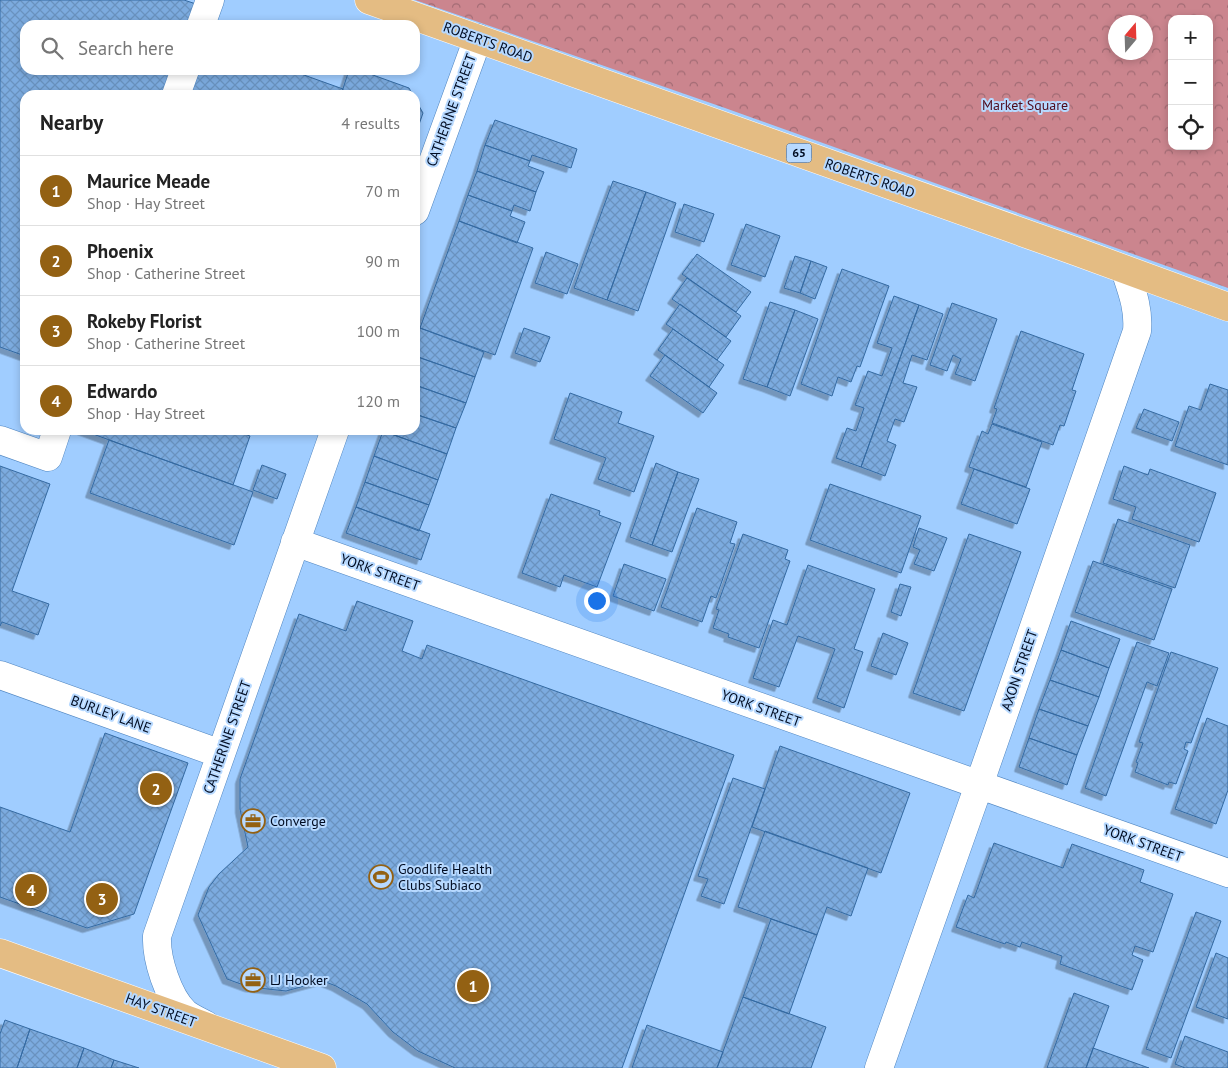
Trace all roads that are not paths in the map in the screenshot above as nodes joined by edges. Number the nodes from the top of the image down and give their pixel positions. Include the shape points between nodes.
1 (210, 0) edge
2 (369, 0) edge
3 (203, 20) edge
4 (478, 38) junction
5 (183, 75) edge
6 (178, 90) edge
7 (420, 196) edge
8 (1125, 270) junction
9 (1228, 307) edge
10 (55, 435) edge
11 (333, 435) edge
12 (0, 440) edge
13 (295, 542) junction
14 (0, 675) edge
15 (221, 754) junction
16 (980, 785) junction
17 (1228, 873) edge
18 (0, 953) edge
19 (211, 1028) junction
20 (322, 1068) edge
21 (878, 1068) edge

1 - 3 street
2 - 4 main road, ROBERTS ROAD / 65
4 - 7 street, CATHERINE STREET
4 - 8 main road, ROBERTS ROAD / 65
5 - 6 street
8 - 9 main road, ROBERTS ROAD / 65
8 - 16 street, AXON STREET via 1136,303 1137,331
10 - 12 street via 48,457
11 - 13 street, CATHERINE STREET
13 - 15 street, CATHERINE STREET
13 - 16 street, YORK STREET
14 - 15 street, BURLEY LANE
15 - 19 street, CATHERINE STREET via 157,936 156,948 163,975 178,1005
16 - 17 street, YORK STREET
16 - 21 street, AXON STREET
18 - 19 main road, HAY STREET
19 - 20 main road, HAY STREET

